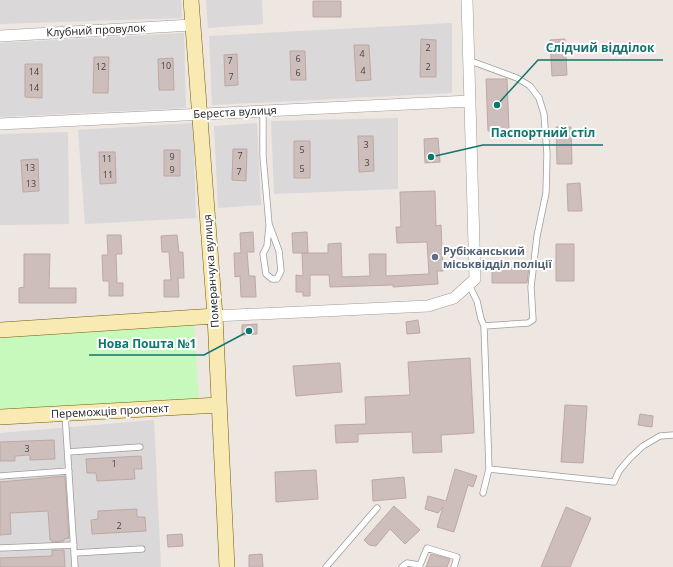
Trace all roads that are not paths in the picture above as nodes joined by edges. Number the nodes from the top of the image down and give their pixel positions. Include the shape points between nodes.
1 (190, 0) edge
2 (467, 0) edge
3 (192, 25) junction
4 (0, 36) edge
5 (468, 60) junction
6 (470, 101) junction
7 (262, 111) junction
8 (200, 114) junction
9 (0, 124) edge
10 (269, 226) junction
11 (469, 285) junction
12 (215, 316) junction
13 (484, 326) junction
14 (0, 330) edge
15 (219, 405) junction
16 (65, 413) junction
17 (0, 417) edge
18 (673, 435) edge
19 (140, 447) dead end
20 (68, 452) junction
21 (489, 469) junction
22 (69, 471) junction
23 (0, 476) edge
24 (483, 493) dead end
25 (377, 508) dead end
26 (74, 545) junction
27 (0, 548) edge
28 (142, 549) dead end
29 (74, 553) junction
30 (75, 567) edge
31 (227, 567) edge
32 (326, 567) edge
33 (402, 567) edge
34 (454, 567) edge

1 - 3 street, Померанчука вулиця
2 - 5 street
3 - 4 street, Клубний провулок
3 - 8 street, Померанчука вулиця
5 - 6 street
5 - 13 lane via 518,78 530,86 539,98 544,114 547,154 546,193 537,236 531,287 533,320 528,323
6 - 7 street, Береста вулиця
6 - 11 street via 476,279
7 - 8 street, Береста вулиця
7 - 10 lane
8 - 9 street, Береста вулиця
8 - 12 street, Померанчука вулиця
10 - 10 lane via 279,251 281,271 277,279 272,279 266,274 263,254 267,246
11 - 12 street via 454,298 428,306
11 - 13 lane via 477,301
12 - 14 street
12 - 15 street, Померанчука вулиця
13 - 21 lane
15 - 16 street, Переможців проспект
15 - 31 street, Померанчука вулиця
16 - 17 street, Переможців проспект
16 - 20 lane
18 - 21 lane via 660,436 643,446 630,458 614,482
19 - 20 lane
20 - 22 lane
21 - 24 lane
22 - 23 lane
22 - 26 lane
25 - 32 lane
26 - 27 lane
26 - 29 lane
28 - 29 lane
29 - 30 lane
33 - 34 lane via 407,563 420,565 427,548 457,557

